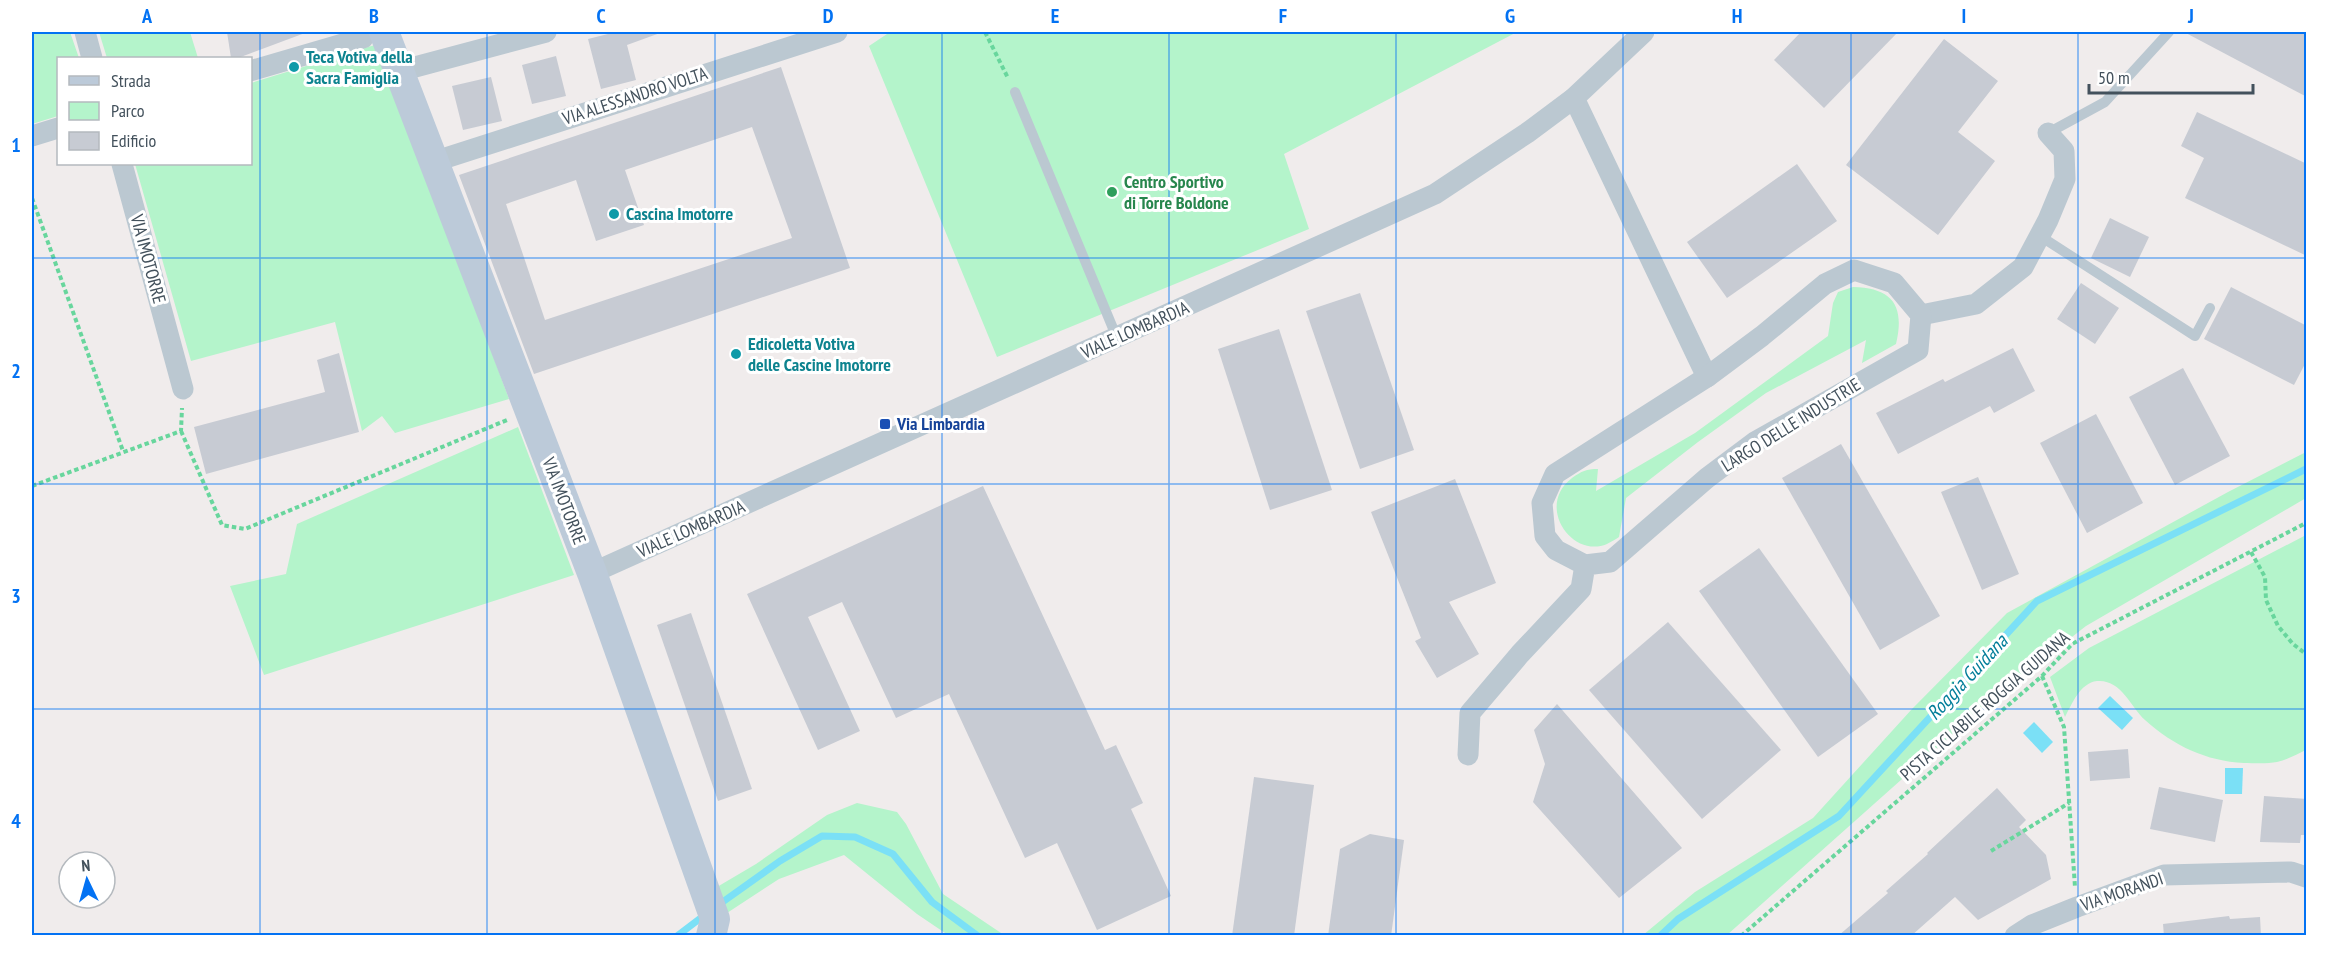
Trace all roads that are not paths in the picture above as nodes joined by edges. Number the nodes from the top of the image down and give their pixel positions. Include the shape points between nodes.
1 (85, 32) edge
2 (366, 32) edge
3 (384, 32) edge
4 (546, 32) edge
5 (837, 32) edge
6 (1644, 32) edge
7 (2169, 32) edge
8 (92, 57) edge
9 (252, 70) edge
10 (400, 71) junction
11 (1015, 92) road end
12 (1574, 98) junction
13 (57, 128) edge
14 (2048, 133) joint
15 (32, 136) edge
16 (433, 162) junction
17 (122, 165) edge
18 (2040, 236) junction
19 (2210, 308) dead end
20 (1921, 315) junction
21 (1117, 338) junction
22 (1707, 377) junction
23 (183, 389) road end
24 (1585, 565) junction
25 (592, 573) junction
26 (1468, 755) dead end
27 (2307, 877) edge
28 (713, 927) edge
29 (2015, 936) edge

1 - 8 street
2 - 9 street via 363,38
3 - 10 street, VIA IMOTORRE
4 - 10 street
5 - 16 street, VIA ALESSANDRO VOLTA
6 - 12 street, VIALE LOMBARDIA
7 - 14 lane via 2105,102
10 - 16 street, VIA IMOTORRE
11 - 21 lane
12 - 21 street, VIALE LOMBARDIA via 1435,194
12 - 22 street
13 - 15 street
14 - 18 street via 2064,151 2064,179
16 - 25 street, VIA IMOTORRE
17 - 23 street, VIA IMOTORRE
18 - 19 lane via 2195,336
18 - 20 street via 2023,267 1976,304
20 - 22 street via 1894,283 1854,270 1825,284
20 - 24 street, LARGO DELLE INDUSTRIE via 1918,350 1755,442 1610,562
21 - 25 street, VIALE LOMBARDIA
22 - 24 street via 1555,474 1542,503 1545,536 1556,550
24 - 26 street via 1581,589 1470,713
25 - 28 street, VIA IMOTORRE via 704,887
27 - 29 street, VIA MORANDI via 2291,872 2164,875 2032,925

